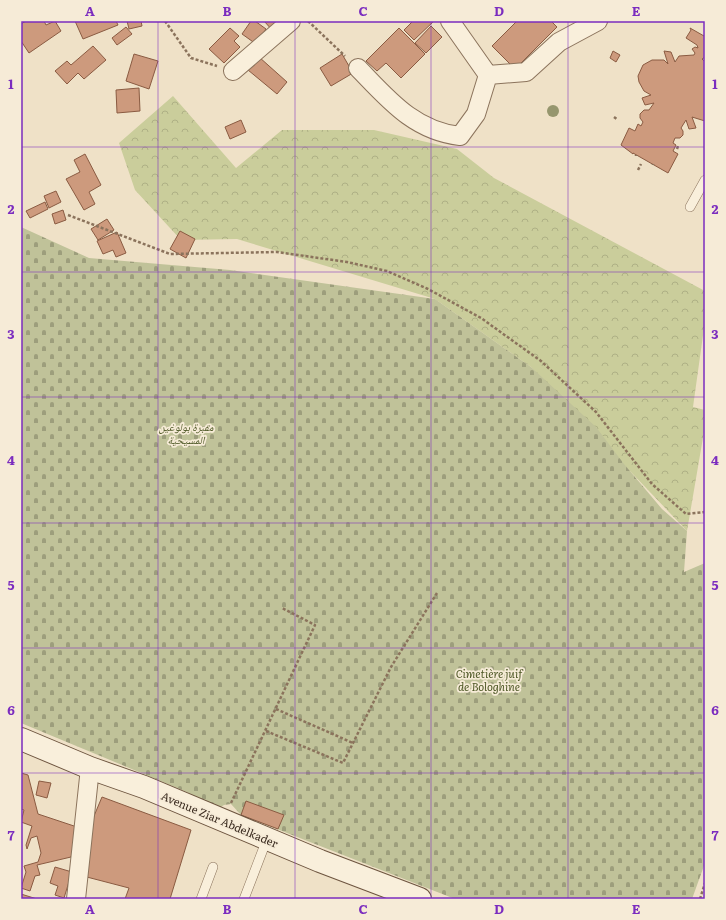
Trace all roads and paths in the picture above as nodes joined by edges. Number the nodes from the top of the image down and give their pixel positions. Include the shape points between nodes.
1 (164, 21) edge
2 (292, 21) edge
3 (308, 21) edge
4 (450, 21) edge
5 (598, 21) edge
6 (358, 68) joint
7 (233, 70) joint
8 (488, 74) junction
9 (614, 117) dead end
10 (618, 120) dead end
11 (641, 164) dead end
12 (638, 170) dead end
13 (705, 180) edge
14 (690, 207) dead end
15 (68, 215) dead end
16 (705, 512) edge
17 (436, 593) dead end
18 (282, 608) dead end
19 (276, 709) junction
20 (266, 731) junction
21 (21, 739) edge
22 (353, 743) junction
23 (90, 768) junction
24 (231, 804) dead end
25 (267, 839) junction
26 (213, 867) dead end
27 (705, 883) edge
28 (76, 899) edge
29 (201, 899) edge
30 (244, 899) edge
31 (420, 899) edge
32 (700, 899) edge

1 - 7 path via 191,58
2 - 7 street
3 - 6 path
4 - 8 street
5 - 8 street via 559,42 526,72
6 - 8 street via 413,121 445,134 460,136 476,114
9 - 10 path
11 - 12 path
13 - 14 lane
15 - 16 path via 170,254 277,252 347,262 387,271 428,289 481,318 541,361 596,412 652,484 686,514
17 - 22 path via 391,667
18 - 19 path via 315,625
19 - 20 path
19 - 22 path
20 - 22 path via 344,763
20 - 24 path
21 - 23 main road, Avenue Ziar Abdelkader
23 - 25 main road, Avenue Ziar Abdelkader via 144,786
23 - 28 street
25 - 30 lane
25 - 31 main road, Avenue Ziar Abdelkader
26 - 29 lane
27 - 32 path

